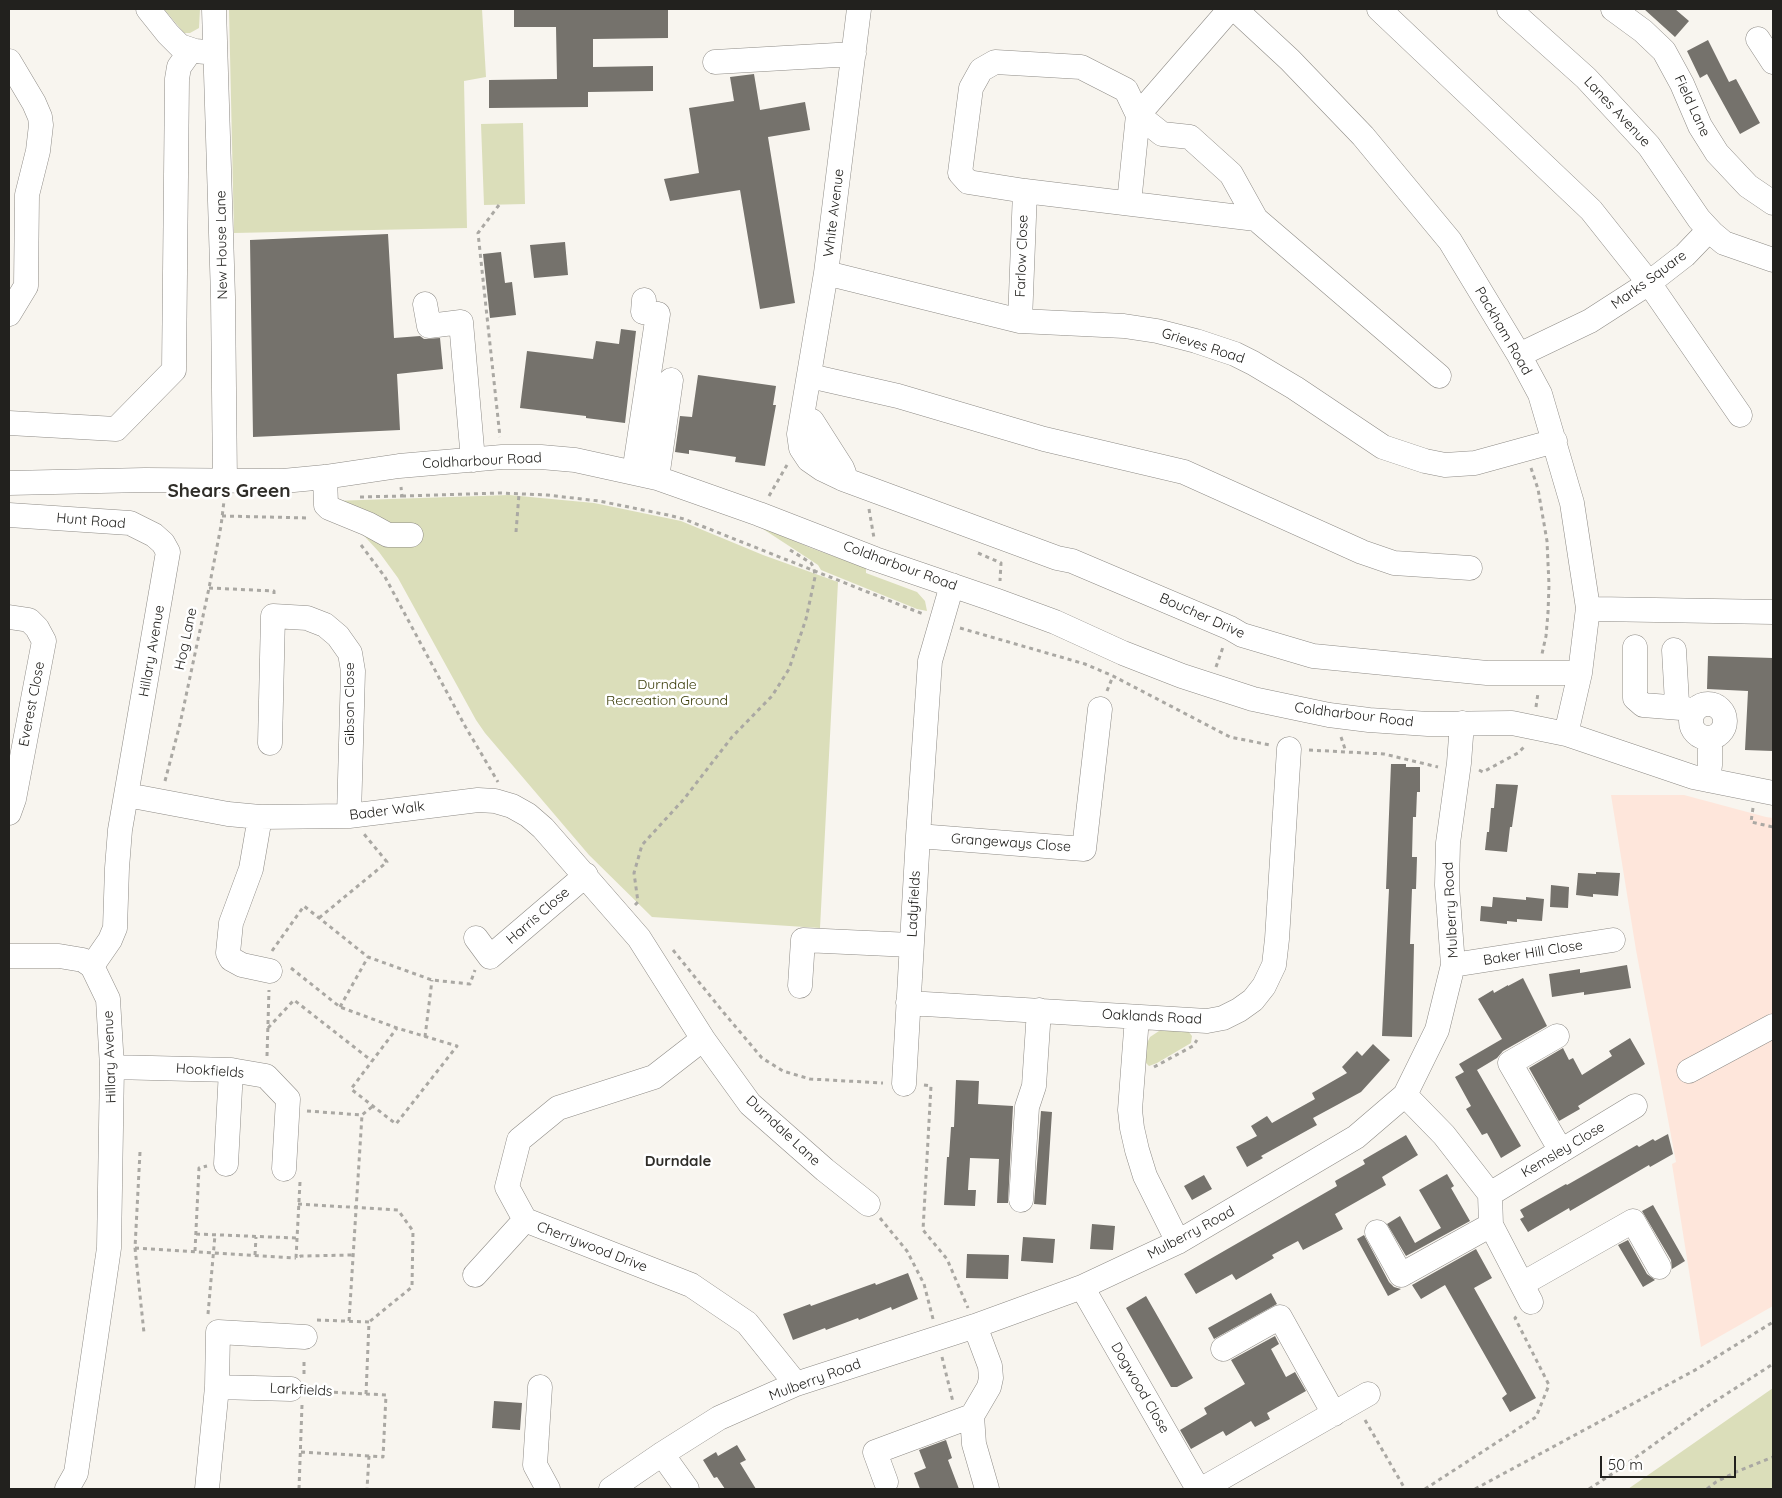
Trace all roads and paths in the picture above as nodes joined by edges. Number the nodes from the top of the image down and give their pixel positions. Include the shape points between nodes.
1 (148, 9) edge
2 (214, 9) edge
3 (859, 9) edge
4 (1230, 9) edge
5 (1235, 9) edge
6 (1379, 9) edge
7 (1508, 9) edge
8 (1612, 9) edge
9 (191, 50) junction
10 (215, 52) junction
11 (854, 54) junction
12 (9, 61) edge
13 (715, 62) dead end
14 (1138, 115) junction
15 (1025, 192) junction
16 (1129, 203) junction
17 (1773, 203) edge
18 (499, 204) dead end
19 (1256, 219) junction
20 (1709, 230) junction
21 (1773, 260) edge
22 (826, 273) junction
23 (1650, 283) junction
24 (644, 300) dead end
25 (425, 304) dead end
26 (9, 314) edge
27 (1020, 321) junction
28 (1519, 355) junction
29 (810, 376) junction
30 (1439, 376) dead end
31 (671, 380) dead end
32 (1740, 415) dead end
33 (803, 417) joint
34 (9, 423) edge
35 (1555, 441) junction
36 (1525, 449) junction
37 (502, 457) junction
38 (473, 460) junction
39 (399, 466) junction
40 (634, 473) junction
41 (657, 478) junction
42 (225, 480) junction
43 (9, 483) edge
44 (39, 484) junction
45 (518, 494) junction
46 (402, 496) junction
47 (323, 498) junction
48 (9, 515) edge
49 (222, 516) junction
50 (40, 517) junction
51 (142, 528) joint
52 (516, 532) dead end
53 (411, 535) dead end
54 (357, 541) dead end
55 (789, 549) dead end
56 (1470, 568) dead end
57 (815, 571) junction
58 (952, 585) junction
59 (209, 588) junction
60 (1588, 608) junction
61 (1773, 612) edge
62 (273, 616) junction
63 (9, 617) edge
64 (929, 617) dead end
65 (1635, 646) dead end
66 (1674, 650) dead end
67 (1123, 653) junction
68 (1540, 662) dead end
69 (1580, 673) junction
70 (1113, 676) junction
71 (1539, 689) dead end
72 (1100, 709) joint
73 (1688, 709) junction
74 (1536, 712) dead end
75 (1462, 723) junction
76 (1566, 734) junction
77 (1529, 740) dead end
78 (270, 743) dead end
79 (1299, 754) junction
80 (1459, 764) junction
81 (1708, 780) junction
82 (1773, 793) edge
83 (127, 795) junction
84 (160, 801) junction
85 (512, 806) junction
86 (1753, 807) dead end
87 (9, 812) edge
88 (349, 816) junction
89 (260, 817) junction
90 (1773, 826) edge
91 (918, 836) junction
92 (586, 875) junction
93 (628, 902) dead end
94 (635, 905) junction
95 (641, 911) dead end
96 (319, 918) junction
97 (476, 938) dead end
98 (1613, 940) dead end
99 (668, 944) dead end
100 (911, 945) junction
101 (9, 956) edge
102 (368, 957) junction
103 (483, 963) junction
104 (1453, 965) junction
105 (92, 966) junction
106 (274, 970) junction
107 (432, 980) junction
108 (800, 986) dead end
109 (908, 1003) junction
110 (340, 1007) junction
111 (1039, 1010) junction
112 (1137, 1017) junction
113 (1773, 1026) edge
114 (268, 1028) junction
115 (397, 1028) junction
116 (425, 1036) junction
117 (1198, 1036) dead end
118 (1556, 1036) dead end
119 (703, 1038) junction
120 (372, 1061) junction
121 (112, 1067) junction
122 (231, 1070) junction
123 (1150, 1070) dead end
124 (1689, 1071) dead end
125 (266, 1076) junction
126 (904, 1084) junction
127 (1405, 1095) junction
128 (373, 1106) junction
129 (1635, 1106) dead end
130 (287, 1115) junction
131 (362, 1115) junction
132 (1561, 1151) junction
133 (140, 1152) dead end
134 (226, 1164) joint
135 (284, 1169) joint
136 (1490, 1194) junction
137 (1021, 1200) dead end
138 (298, 1204) junction
139 (868, 1204) joint
140 (357, 1208) junction
141 (525, 1220) junction
142 (1491, 1225) junction
143 (1377, 1232) dead end
144 (196, 1234) junction
145 (215, 1235) junction
146 (256, 1237) junction
147 (296, 1238) junction
148 (1178, 1242) junction
149 (135, 1248) junction
150 (195, 1251) junction
151 (213, 1252) junction
152 (255, 1255) junction
153 (354, 1255) junction
154 (296, 1258) junction
155 (1660, 1267) dead end
156 (475, 1275) dead end
157 (1082, 1287) junction
158 (1526, 1293) junction
159 (349, 1321) dead end
160 (1773, 1322) edge
161 (975, 1326) junction
162 (144, 1332) dead end
163 (218, 1332) junction
164 (305, 1337) dead end
165 (938, 1338) junction
166 (1223, 1349) dead end
167 (1773, 1364) edge
168 (796, 1384) junction
169 (217, 1387) junction
170 (540, 1387) dead end
171 (291, 1390) joint
172 (366, 1394) junction
173 (1361, 1398) joint
174 (1334, 1414) junction
175 (965, 1419) junction
176 (301, 1452) dead end
177 (662, 1454) junction
178 (369, 1456) junction
179 (1773, 1457) edge
180 (886, 1482) dead end
181 (67, 1489) edge
182 (207, 1489) edge
183 (368, 1489) edge
184 (548, 1489) edge
185 (611, 1489) edge
186 (687, 1489) edge
187 (987, 1489) edge
188 (1198, 1489) edge
189 (1202, 1489) edge
190 (1405, 1489) edge
191 (1426, 1489) edge
192 (1475, 1489) edge
193 (1589, 1489) edge
194 (1707, 1489) edge

1 - 9 street via 176,42
2 - 10 street, New House Lane
3 - 11 street, White Avenue
4 - 14 street
5 - 28 street, Packham Road via 1290,60 1363,136 1444,234
6 - 23 street via 1591,210
7 - 20 street, Lanes Avenue via 1586,78 1649,146
8 - 17 street, Field Lane via 1664,51 1700,126 1717,153 1748,186
9 - 10 street
9 - 34 street via 179,68 177,79 174,370 116,429
10 - 42 street, New House Lane via 224,297
11 - 13 street
11 - 22 street, White Avenue
12 - 26 street via 34,103 41,125 27,195 26,286
14 - 15 street via 1126,90 1081,67 995,62 981,70 971,88 960,173 968,182
14 - 16 street
14 - 19 street via 1162,134 1190,137 1231,174
15 - 16 street
15 - 27 street, Farlow Close
16 - 19 street
18 - 37 path via 478,233
19 - 30 street
20 - 21 street via 1724,243
20 - 23 street, Marks Square via 1685,256
22 - 27 street, Grieves Road
22 - 29 street, White Avenue
23 - 28 street, Marks Square via 1590,321
23 - 32 street
24 - 40 street via 643,312 658,314
25 - 38 street via 429,326 461,322
27 - 36 street, Grieves Road via 1136,327 1218,348 1271,373 1383,447 1425,461 1459,465
28 - 35 street, Packham Road via 1540,394
29 - 33 street, White Avenue
29 - 56 street via 898,396 1044,439 1184,472 1362,552 1394,563
31 - 41 street
33 - 69 street, Boucher Drive via 813,422 839,464 844,474 842,479 1056,558 1072,561 1242,635 1313,656 1487,673
35 - 36 street, Grieves Road
35 - 60 street, Packham Road via 1572,503
36 - 68 path via 1538,489 1547,541 1548,613
37 - 38 street, Coldharbour Road
37 - 40 street, Coldharbour Road via 575,460
38 - 39 street, Coldharbour Road
39 - 46 path
39 - 47 street, Coldharbour Road
40 - 41 street, Coldharbour Road
41 - 58 street, Coldharbour Road
42 - 44 street, Coldharbour Road
42 - 47 street, Coldharbour Road via 282,481
42 - 49 path, Hog Lane
43 - 44 street, Coldharbour Road
44 - 50 street, Hunt Road
45 - 46 path
45 - 52 path
45 - 57 path via 599,501 684,519
46 - 47 path
47 - 49 path
47 - 53 street via 329,508 388,535
48 - 50 street, Hunt Road
49 - 59 path, Hog Lane
50 - 51 street, Hunt Road via 125,523
51 - 83 street, Hillary Avenue via 163,543 168,555
54 - 85 path via 385,577 464,726
55 - 57 path via 811,563
57 - 64 path
57 - 94 path via 806,619 785,676 772,696 642,845 634,873 638,902
58 - 67 street, Coldharbour Road via 1055,622
58 - 91 street, Ladyfields via 930,661
59 - 62 path via 274,590
59 - 84 path, Hog Lane
60 - 61 street
60 - 69 street, Packham Road
62 - 78 street
62 - 88 street, Gibson Close via 307,618 325,625 350,653 353,671
63 - 87 street, Everest Close via 30,620 44,641
65 - 73 street via 1635,698 1643,705
66 - 73 street via 1677,703
67 - 70 path
67 - 75 street, Coldharbour Road via 1182,676 1284,707 1369,720
69 - 76 street, Packham Road
70 - 72 path
70 - 79 path via 1230,737
71 - 74 path
72 - 91 street, Grangeways Close via 1084,849
73 - 81 street via 1710,704 1723,713 1723,729 1710,738
75 - 76 street, Coldharbour Road via 1512,722
75 - 80 street, Mulberry Road
76 - 81 street, Coldharbour Road
77 - 80 path via 1518,752 1483,772
79 - 80 path via 1310,750 1394,756 1445,768 1446,761
79 - 112 street, Oaklands Road via 1274,965 1264,986 1252,1000 1223,1018 1207,1021
80 - 104 street, Mulberry Road via 1448,843
81 - 82 street, Coldharbour Road
83 - 84 street, Bader Walk
83 - 105 street, Hillary Avenue via 117,859 116,928
84 - 89 street, Bader Walk
85 - 88 street, Bader Walk via 478,800
85 - 92 street, Durndale Lane via 543,828
86 - 90 path via 1751,822
88 - 89 street, Bader Walk
88 - 96 path via 387,862
89 - 106 street via 251,869 231,923 228,953 231,959 242,965
91 - 100 street, Ladyfields
92 - 103 street, Harris Close
92 - 119 street, Durndale Lane via 639,938
93 - 94 path
94 - 95 path
96 - 102 path
96 - 106 path via 304,906
97 - 103 street
98 - 104 street, Baker Hill Close
99 - 126 path via 762,1058 783,1071 810,1079
100 - 108 street via 803,940
100 - 109 street, Ladyfields
101 - 105 street via 67,957
102 - 107 path
102 - 110 path
103 - 107 path via 470,984
104 - 127 street, Mulberry Road via 1437,1030
105 - 121 street, Hillary Avenue via 108,999
106 - 110 path
106 - 114 path
107 - 116 path
109 - 111 street, Oaklands Road
109 - 126 street, Ladyfields
110 - 115 path
111 - 112 street, Oaklands Road
111 - 137 street via 1034,1086 1027,1107
112 - 148 street via 1130,1110 1132,1128 1145,1176
113 - 124 street
114 - 120 path via 294,1000
114 - 125 path
115 - 116 path
115 - 120 path
116 - 128 path via 457,1046 396,1124
117 - 123 path via 1193,1046
118 - 132 street via 1510,1063
119 - 139 street, Durndale Lane via 750,1104
119 - 141 street, Cherrywood Drive via 654,1077 558,1108 519,1140 507,1187
120 - 128 path via 351,1089
121 - 122 street, Hookfields
121 - 181 street, Hillary Avenue via 109,1248 76,1473
122 - 125 street, Hookfields
122 - 134 street
125 - 130 street via 288,1099
126 - 161 path via 931,1086 923,1230 947,1259
127 - 136 street via 1444,1135
127 - 148 street, Mulberry Road via 1356,1138
128 - 131 path
129 - 132 street, Kemsley Close
130 - 131 path via 308,1110
130 - 135 street
131 - 140 path
132 - 136 street, Kemsley Close
133 - 149 path
134 - 144 path via 199,1168
135 - 138 path via 301,1170
136 - 142 street
138 - 140 path
138 - 147 path
139 - 165 path via 907,1251 924,1284
140 - 153 path
140 - 172 path via 398,1210 413,1231 412,1288 369,1322
141 - 156 street
141 - 168 street, Cherrywood Drive via 691,1285 747,1323
142 - 143 street via 1401,1275
142 - 158 street
144 - 145 path
144 - 150 path
145 - 146 path
145 - 151 path
146 - 147 path
146 - 152 path
147 - 154 path
148 - 157 street, Mulberry Road
149 - 150 path
149 - 162 path
150 - 151 path
151 - 152 path
151 - 163 path via 208,1314
152 - 154 path
153 - 154 path
153 - 159 path
155 - 158 street via 1633,1221
157 - 161 street, Mulberry Road
157 - 188 street, Dogwood Close
158 - 191 path via 1515,1318 1549,1385 1536,1417
160 - 192 path via 1697,1368
161 - 165 street, Mulberry Road
161 - 175 street via 990,1366 991,1378 989,1387
163 - 164 street
163 - 169 street
165 - 168 street, Mulberry Road
165 - 175 path
166 - 174 street via 1280,1317
167 - 193 path
168 - 177 street, Mulberry Road via 719,1418
169 - 171 street, Larkfields
169 - 182 street
170 - 184 street via 535,1465
171 - 172 path, Larkfields
172 - 178 path, Larkfields via 386,1394 383,1457
173 - 174 street
173 - 190 path
174 - 189 street
175 - 180 street via 875,1452
175 - 187 street
176 - 178 path
177 - 185 street, Mulberry Road
177 - 186 street
178 - 183 path
179 - 194 path via 1736,1472

